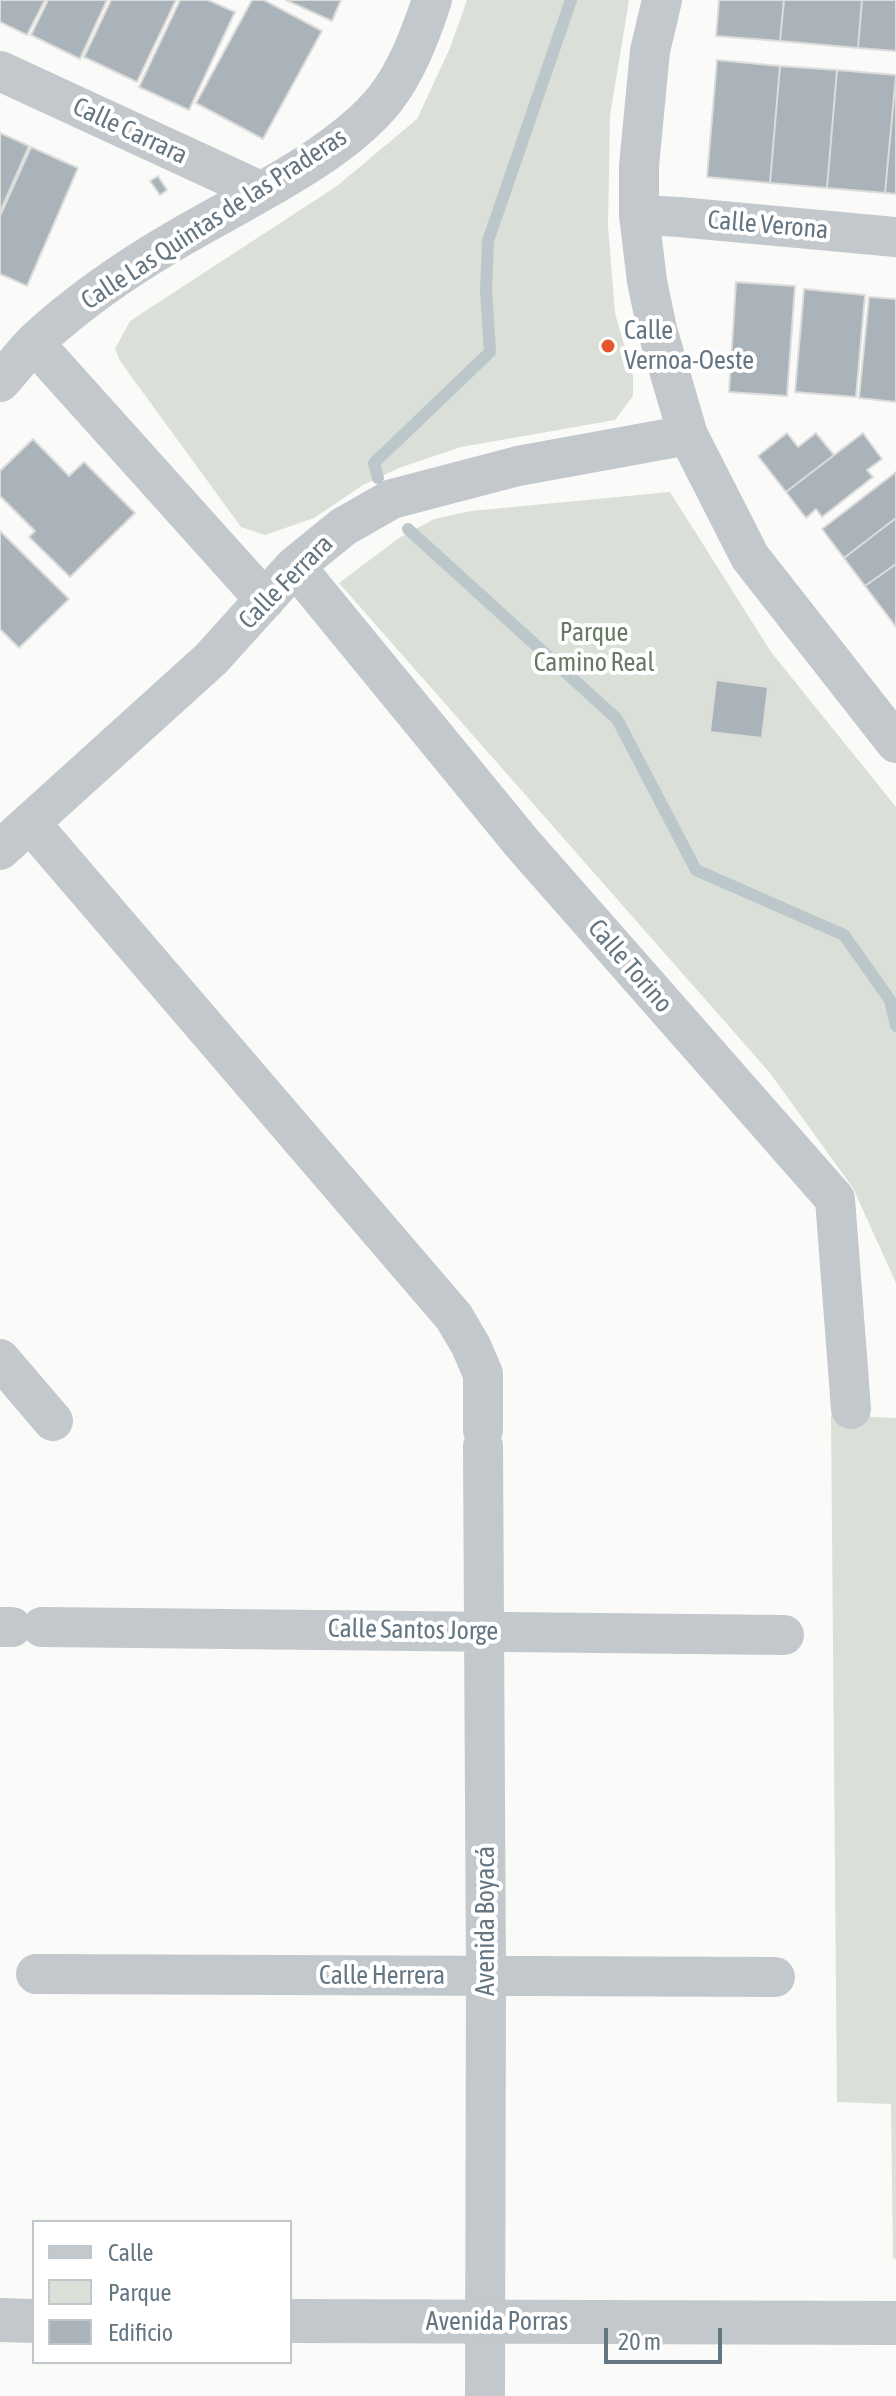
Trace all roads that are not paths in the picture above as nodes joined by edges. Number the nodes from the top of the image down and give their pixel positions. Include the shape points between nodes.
1 (432, 0) edge
2 (662, 0) edge
3 (0, 71) edge
4 (260, 191) junction
5 (639, 215) junction
6 (896, 237) edge
7 (34, 343) junction
8 (0, 382) edge
9 (688, 435) junction
10 (295, 566) junction
11 (265, 600) junction
12 (895, 738) edge
13 (31, 824) junction
14 (0, 850) edge
15 (0, 1359) edge
16 (851, 1409) dead end
17 (53, 1421) dead end
18 (18, 1627) edge
19 (484, 1631) junction
20 (784, 1635) dead end
21 (36, 1974) dead end
22 (486, 1976) junction
23 (775, 1977) dead end
24 (0, 2320) edge
25 (32, 2321) edge
26 (292, 2321) edge
27 (485, 2322) junction
28 (896, 2323) edge
29 (485, 2396) edge

1 - 4 street, Calle Las Quintas de las Praderas via 388,96 370,116
2 - 5 street via 650,51
3 - 4 street, Calle Carrara
4 - 7 street, Calle Las Quintas de las Praderas via 171,242
5 - 6 street, Calle Verona
5 - 9 street via 657,329
7 - 8 street, Calle Las Quintas de las Praderas
7 - 11 street
9 - 10 street, Calle Ferrara via 518,466 392,499 343,527
9 - 12 street via 750,557
10 - 11 street, Calle Ferrara
10 - 16 street, Calle Torino via 522,843 835,1199
11 - 13 street, Calle Ferrara via 211,659
13 - 14 street, Calle Ferrara
13 - 19 street, Avenida Boyacá via 454,1317 471,1346 483,1374
15 - 17 street
18 - 19 street, Calle Santos Jorge
19 - 20 street, Calle Santos Jorge
19 - 22 street, Avenida Boyacá
21 - 22 street, Calle Herrera
22 - 23 street, Calle Herrera
22 - 27 street, Avenida Boyacá
24 - 25 street
26 - 27 street, Avenida Porras
27 - 28 street, Avenida Porras
27 - 29 street, Avenida Boyacá

